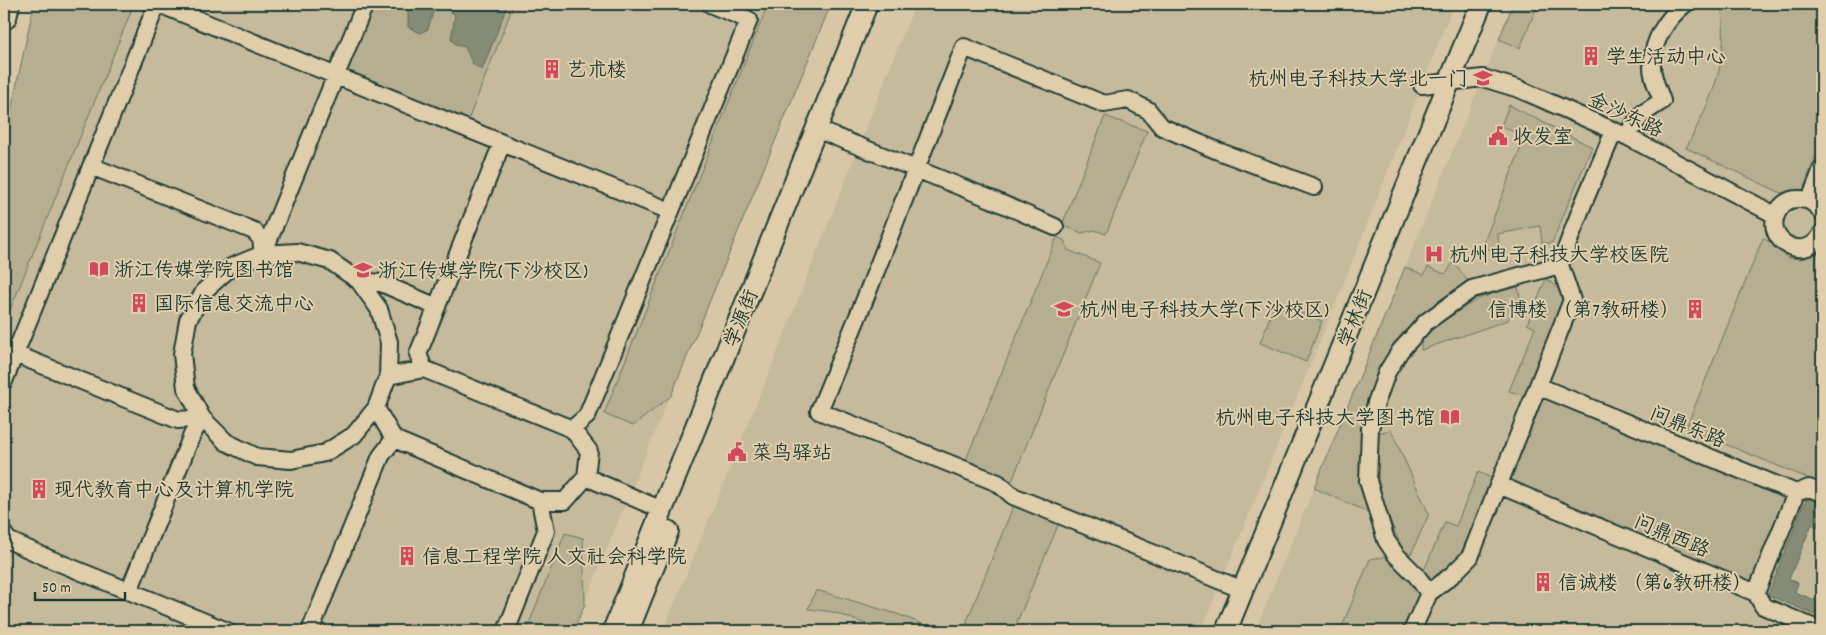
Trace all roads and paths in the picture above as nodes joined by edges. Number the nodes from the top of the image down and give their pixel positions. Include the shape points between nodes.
1 (7, 4) edge
2 (158, 4) edge
3 (365, 4) edge
4 (710, 4) edge
5 (867, 4) edge
6 (880, 4) edge
7 (1481, 4) edge
8 (1685, 4) edge
9 (4, 17) edge
10 (335, 76) junction
11 (1450, 81) junction
12 (1422, 85) dead end
13 (822, 132) junction
14 (1620, 134) junction
15 (502, 143) junction
16 (91, 166) junction
17 (1822, 169) edge
18 (916, 170) junction
19 (1314, 187) dead end
20 (1810, 200) junction
21 (670, 211) junction
22 (1822, 213) edge
23 (1775, 215) junction
24 (1055, 227) dead end
25 (1822, 234) edge
26 (263, 254) junction
27 (1560, 265) junction
28 (358, 281) junction
29 (437, 307) junction
30 (15, 354) junction
31 (424, 369) junction
32 (388, 376) junction
33 (4, 381) edge
34 (1538, 386) junction
35 (376, 408) junction
36 (202, 418) junction
37 (572, 429) junction
38 (394, 440) junction
39 (586, 477) junction
40 (1499, 485) junction
41 (1796, 493) junction
42 (1822, 493) edge
43 (540, 501) junction
44 (662, 510) junction
45 (4, 534) edge
46 (1243, 590) junction
47 (129, 591) junction
48 (1429, 593) junction
49 (1756, 594) junction
50 (227, 631) edge
51 (310, 631) edge
52 (506, 631) edge
53 (613, 631) edge
54 (628, 631) edge
55 (1226, 631) edge
56 (1412, 631) edge
57 (1822, 631) edge

1 - 9 highway
2 - 10 street
2 - 16 street
3 - 10 street
4 - 21 street via 748,20
5 - 13 main road, 学源街
6 - 13 main road, 学源街
7 - 11 main road, 学林街
8 - 14 street via 1665,24 1655,49 1652,64 1654,80 1662,101
10 - 15 street
10 - 26 street
11 - 12 street, 金沙东路
11 - 14 street, 金沙东路 via 1483,78 1520,89
11 - 46 main road, 学林街
13 - 18 street
13 - 44 main road, 学源街
13 - 54 main road, 学源街
14 - 23 street, 金沙东路
14 - 27 street via 1581,209
15 - 21 street
15 - 29 street
16 - 26 street via 254,231 261,239
16 - 30 street
17 - 20 street
18 - 19 street via 964,47 1104,104 1128,100 1148,110 1162,127
18 - 24 street
18 - 46 street via 819,411 998,483 1013,496
20 - 22 street
20 - 23 street via 1802,198 1785,202
21 - 37 street via 587,416
23 - 25 street via 1775,231 1784,244 1807,247
26 - 28 street via 297,252 330,261
26 - 36 street via 231,267 218,278 205,290 188,320 182,354 186,388
27 - 34 street via 1572,300
27 - 48 street via 1472,289 1426,322 1400,351 1387,372 1370,429 1368,481 1386,540
28 - 29 street via 381,283
28 - 32 street via 379,309 389,342
29 - 31 street via 418,354
30 - 33 street
30 - 36 street via 178,420
31 - 32 street
31 - 37 street
32 - 35 street
34 - 40 street
34 - 41 street, 问鼎东路
35 - 36 street via 354,435 325,453 291,460 257,457 226,442
35 - 38 street
36 - 47 street via 192,435
37 - 39 street via 589,451
38 - 43 street
38 - 51 street via 381,456
39 - 43 street via 565,501
39 - 44 street
40 - 48 street via 1470,557
40 - 49 street, 问鼎西路
41 - 42 street, 问鼎东路 via 1808,488
41 - 49 street
43 - 52 street via 546,531
44 - 53 main road, 学源街
45 - 47 street via 8,540
46 - 55 main road, 学林街
47 - 50 street
48 - 56 street
49 - 57 street, 问鼎西路 via 1762,606

